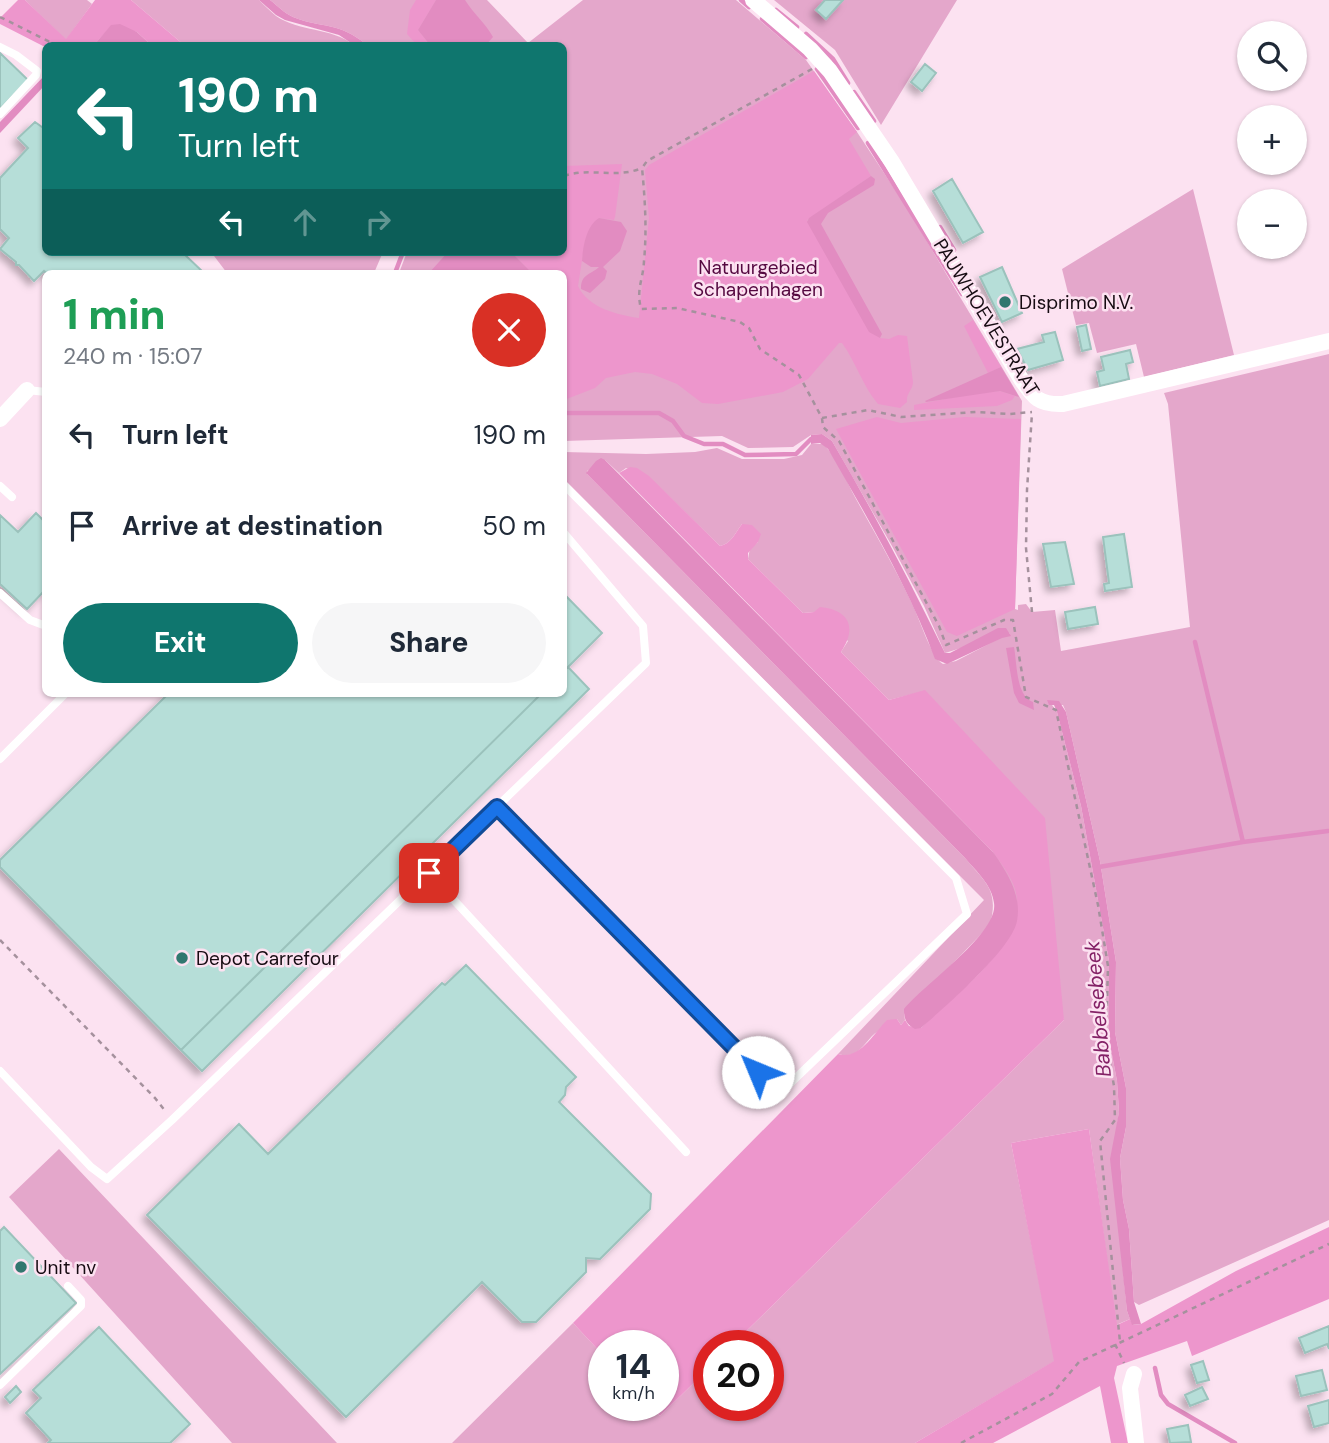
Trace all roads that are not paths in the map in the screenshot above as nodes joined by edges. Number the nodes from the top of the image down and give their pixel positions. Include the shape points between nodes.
1 (753, 0) edge
2 (0, 47) edge
3 (0, 114) edge
4 (1329, 341) edge
5 (27, 390) joint
6 (42, 392) edge
7 (0, 419) edge
8 (0, 486) edge
9 (567, 488) edge
10 (12, 496) dead end
11 (567, 537) edge
12 (0, 593) edge
13 (42, 624) edge
14 (62, 697) edge
15 (0, 759) edge
16 (497, 807) junction
17 (429, 873) junction
18 (0, 1071) edge
19 (758, 1072) dead end
20 (778, 1095) dead end
21 (686, 1152) dead end
22 (68, 1286) dead end
23 (1134, 1374) road end
24 (0, 1385) edge
25 (1136, 1443) edge

1 - 4 street, PAUWHOEVESTRAAT via 823,62 892,162 1021,379 1039,401 1063,404
2 - 3 lane via 37,71
5 - 6 lane
5 - 7 street
8 - 10 lane
9 - 20 lane via 956,878 967,914
11 - 16 lane via 643,626 646,663
12 - 13 lane via 30,620
14 - 15 lane
16 - 17 lane
16 - 19 lane
17 - 18 lane via 107,1179
17 - 21 lane
22 - 24 lane via 81,1306
23 - 25 street via 1130,1388

